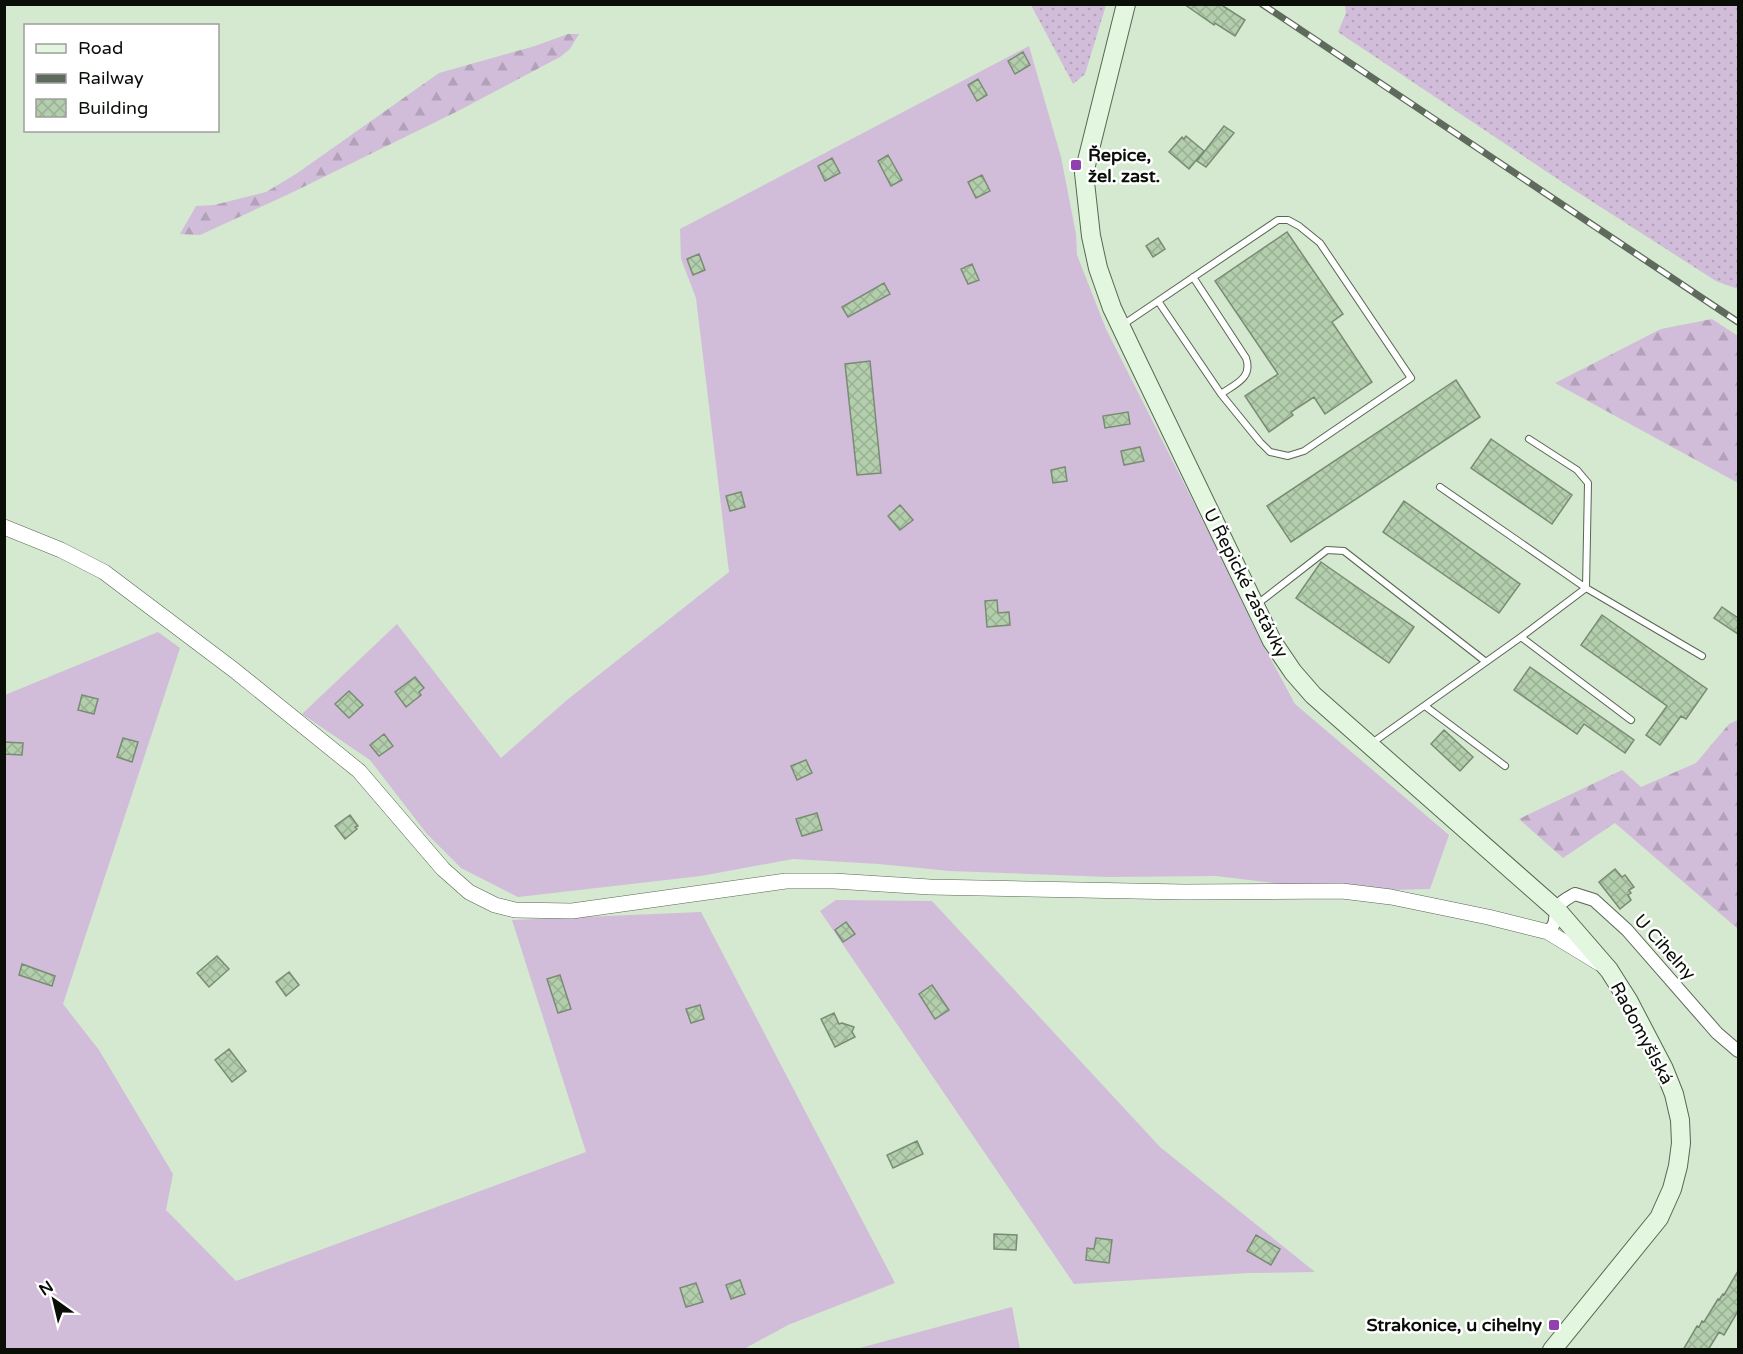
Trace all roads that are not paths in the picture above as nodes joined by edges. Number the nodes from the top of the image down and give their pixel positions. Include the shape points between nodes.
1 (1126, 4) edge
2 (1193, 277) junction
3 (1158, 301) junction
4 (1120, 326) junction
5 (1221, 394) junction
6 (1529, 439) dead end
7 (1440, 487) dead end
8 (4, 527) edge
9 (1586, 588) junction
10 (1255, 605) junction
11 (1521, 637) junction
12 (1702, 656) dead end
13 (1486, 662) junction
14 (1425, 706) junction
15 (1631, 720) dead end
16 (1369, 746) junction
17 (1505, 766) dead end
18 (1557, 910) junction
19 (1548, 932) junction
20 (1609, 970) junction
21 (1738, 1051) edge
22 (1552, 1350) edge

1 - 4 main road, U Řepické zastávky via 1084,173 1098,268
2 - 3 lane
2 - 5 lane via 1249,366 1246,376
2 - 5 lane via 1278,220 1288,220 1320,243 1411,378 1304,451 1288,456 1270,452
3 - 4 lane
3 - 5 lane
4 - 10 main road, U Řepické zastávky
6 - 9 lane via 1577,470 1588,483
7 - 9 lane
8 - 19 street via 104,572 234,670 359,771 442,869 469,892 495,905 515,910 572,911 786,881 834,880 930,887 1342,891 1391,897
9 - 11 lane
9 - 12 lane
10 - 13 lane via 1327,550 1344,551
10 - 16 main road, U Řepické zastávky via 1293,672
11 - 13 lane
11 - 15 lane
13 - 14 lane
14 - 16 lane
14 - 17 lane
16 - 18 main road, U Řepické zastávky
18 - 19 street via 1556,924
18 - 20 main road, Radomyšlská
18 - 21 street, U Cihelny via 1575,894 1594,900 1627,930 1717,1033
19 - 20 street
20 - 22 main road, Radomyšlská via 1674,1094 1680,1120 1678,1166 1659,1218

